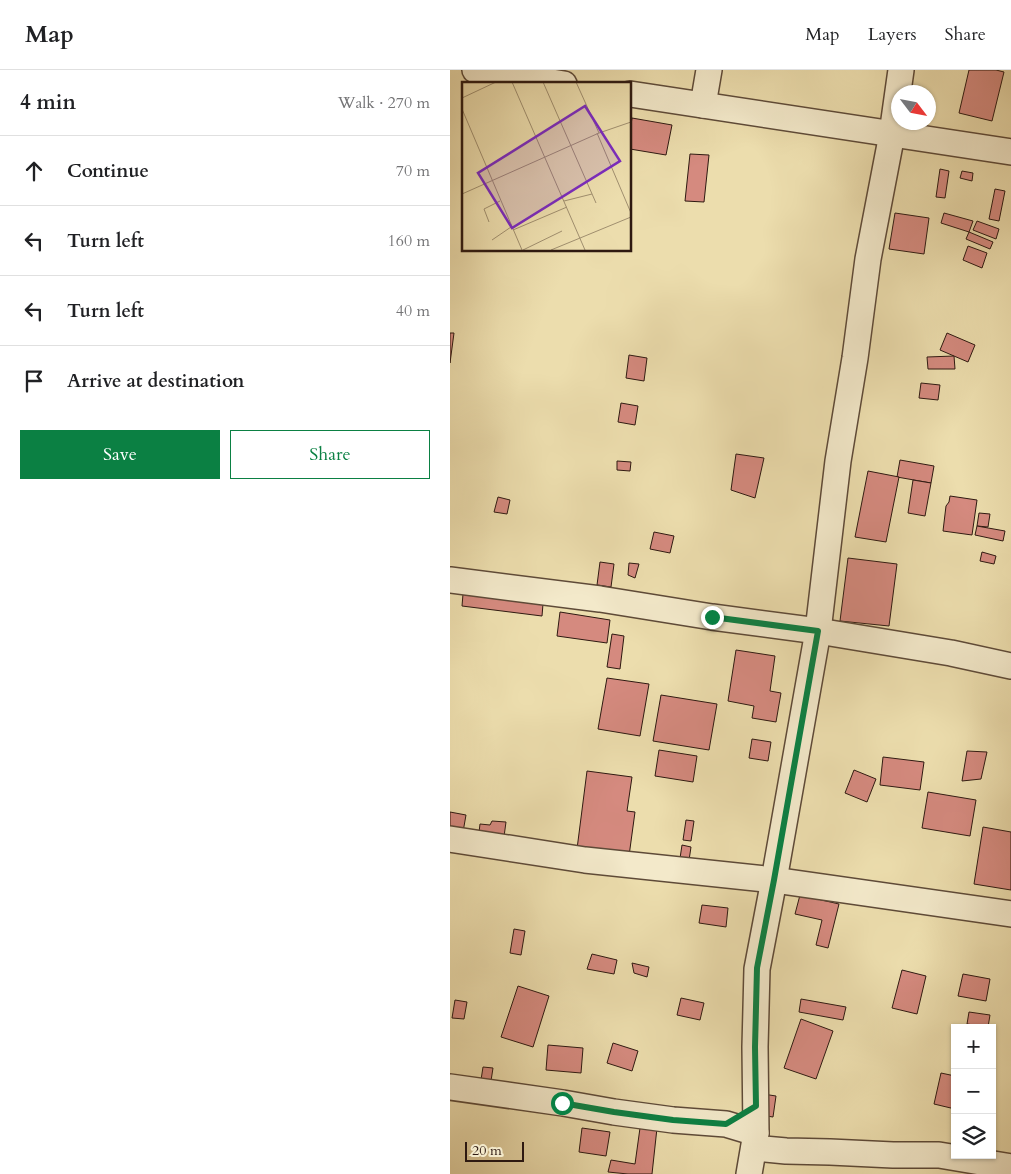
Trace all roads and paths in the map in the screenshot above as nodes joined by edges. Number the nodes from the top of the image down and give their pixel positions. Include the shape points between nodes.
1 (474, 70) edge
2 (709, 70) edge
3 (901, 70) edge
4 (551, 82) edge
5 (631, 94) edge
6 (703, 105) junction
7 (892, 134) junction
8 (1011, 152) edge
9 (450, 580) edge
10 (818, 631) junction
11 (1011, 666) edge
12 (450, 839) edge
13 (774, 880) junction
14 (1011, 914) edge
15 (450, 1087) edge
16 (756, 1106) junction
17 (726, 1124) junction
18 (755, 1140) junction
19 (1011, 1167) edge
20 (749, 1174) edge

1 - 4 street
2 - 6 street
3 - 7 street
5 - 6 street
6 - 7 street
7 - 8 street
7 - 10 street via 868,259 838,461
9 - 10 street
10 - 11 street via 951,652
10 - 13 street
12 - 13 street via 585,860
13 - 14 street
13 - 16 street via 757,968
15 - 17 street via 673,1120
16 - 17 street
16 - 18 street
17 - 18 street
18 - 19 street via 786,1151 939,1155
18 - 20 street

